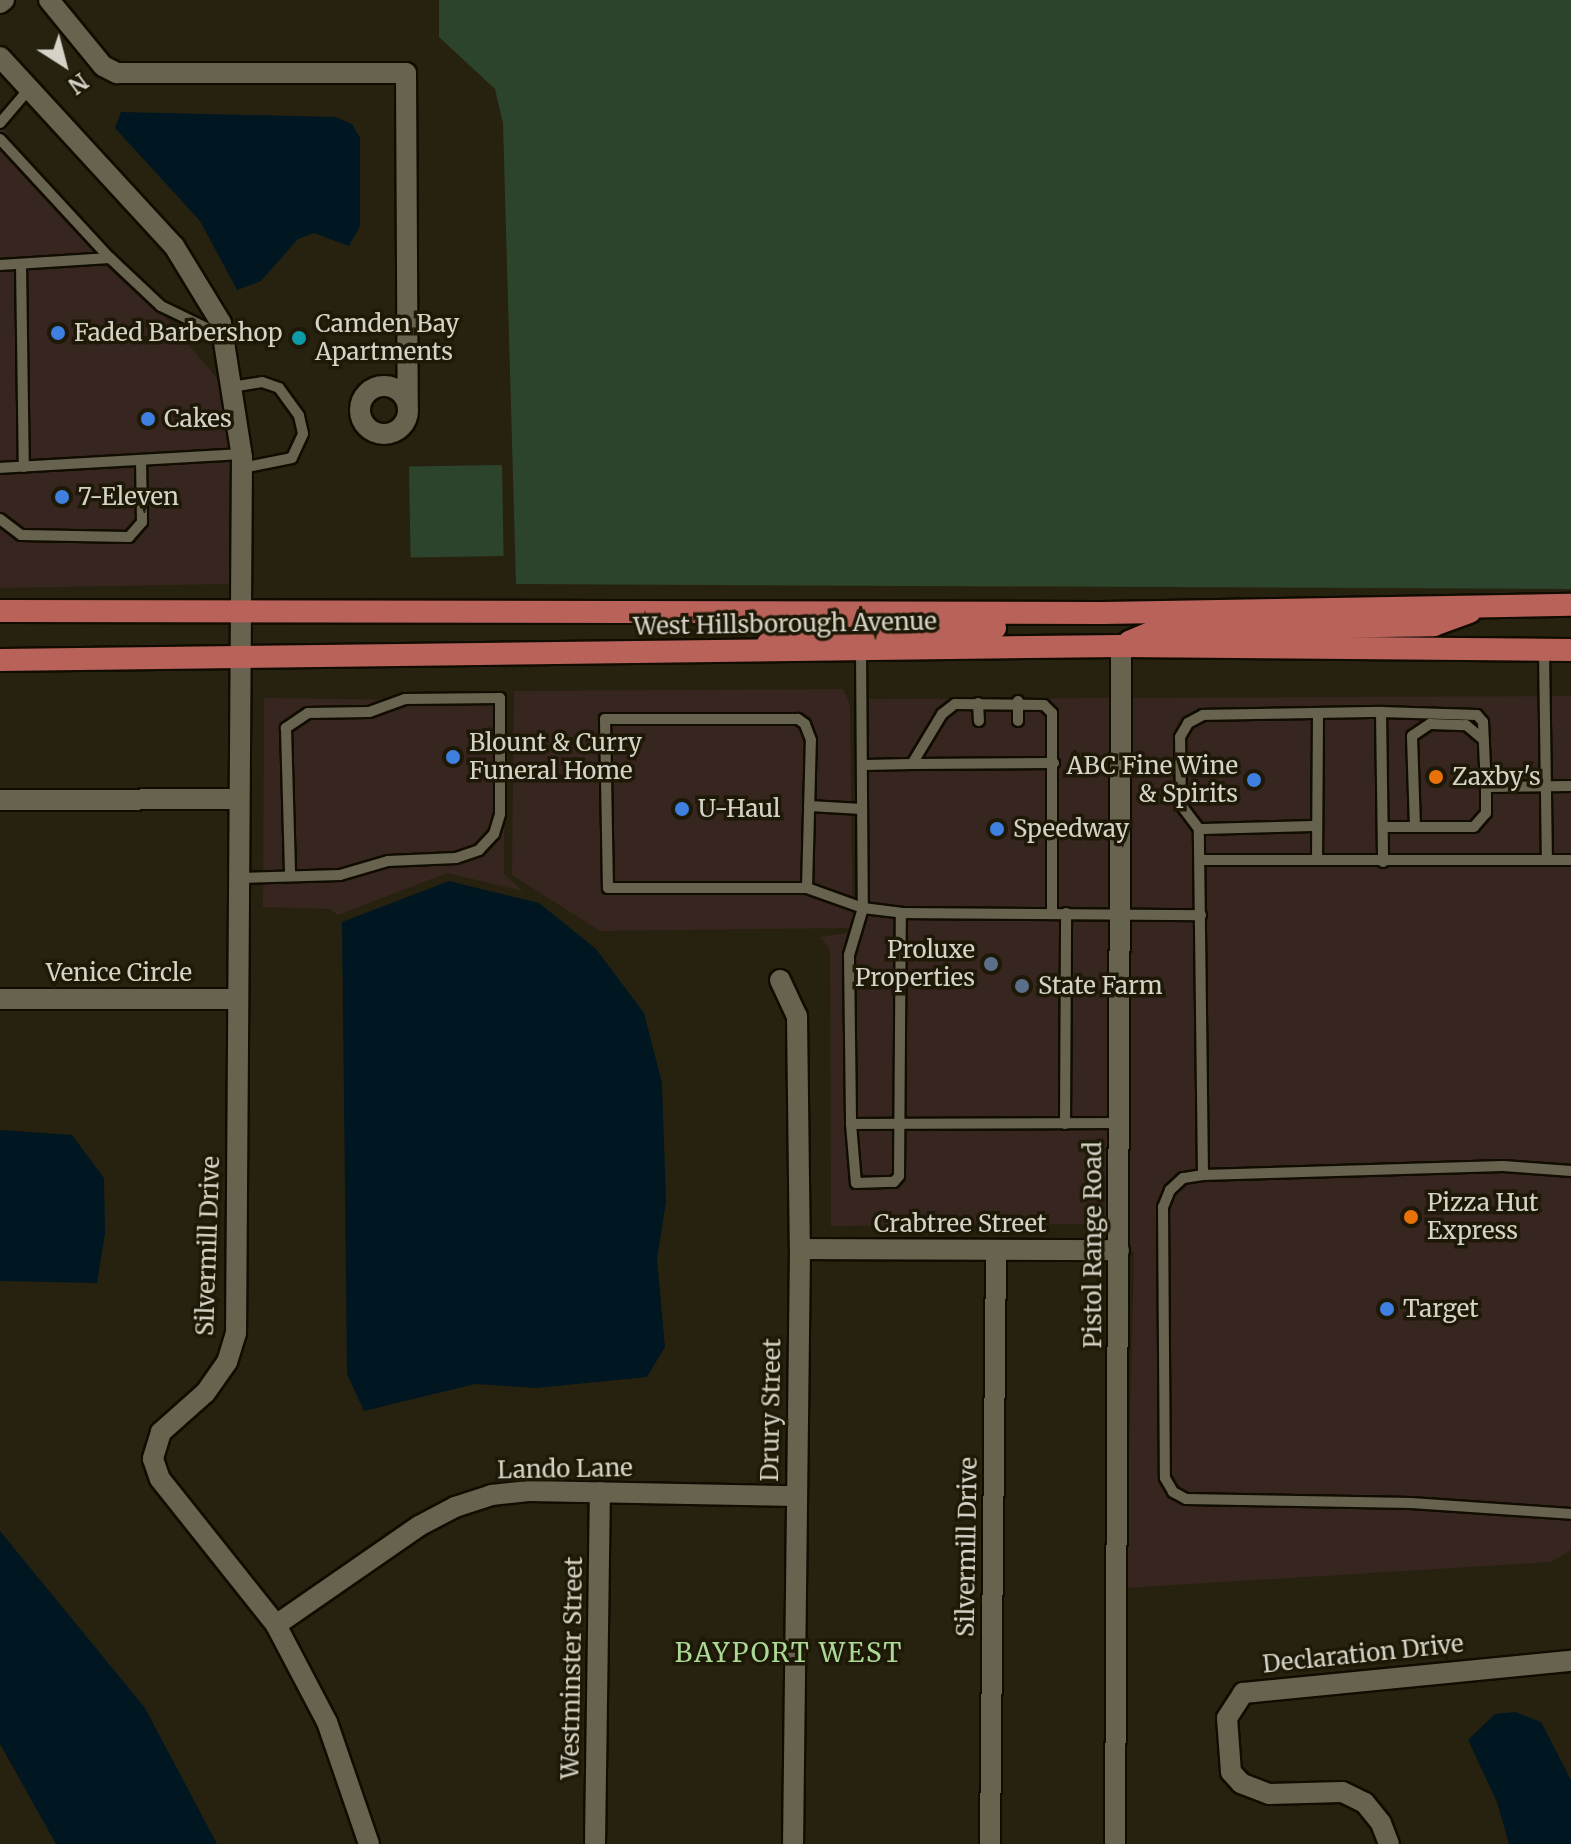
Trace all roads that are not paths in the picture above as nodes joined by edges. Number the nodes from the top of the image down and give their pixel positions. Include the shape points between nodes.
1 (49, 0) edge
2 (0, 57) edge
3 (31, 88) junction
4 (0, 123) edge
5 (0, 139) edge
6 (110, 258) junction
7 (21, 264) junction
8 (0, 265) edge
9 (223, 336) junction
10 (231, 387) junction
11 (408, 404) dead end
12 (141, 461) junction
13 (242, 461) junction
14 (24, 467) junction
15 (0, 468) edge
16 (0, 519) edge
17 (1571, 605) edge
18 (1490, 606) junction
19 (238, 608) junction
20 (0, 611) edge
21 (1103, 613) junction
22 (1121, 646) junction
23 (861, 648) junction
24 (752, 650) junction
25 (1571, 650) edge
26 (1544, 651) junction
27 (237, 657) junction
28 (0, 660) edge
29 (1018, 701) junction
30 (978, 703) junction
31 (1381, 712) junction
32 (1318, 713) junction
33 (979, 721) dead end
34 (1018, 721) dead end
35 (1485, 741) junction
36 (1054, 763) junction
37 (912, 764) junction
38 (864, 765) junction
39 (1546, 786) junction
40 (1571, 786) edge
41 (1486, 787) junction
42 (237, 799) junction
43 (0, 800) edge
44 (809, 806) junction
45 (862, 809) junction
46 (1317, 826) junction
47 (1383, 827) junction
48 (1415, 827) junction
49 (1199, 829) junction
50 (1200, 860) junction
51 (1317, 860) junction
52 (1547, 860) junction
53 (1571, 860) edge
54 (1383, 862) junction
55 (290, 874) junction
56 (237, 879) junction
57 (807, 888) junction
58 (863, 908) junction
59 (901, 913) junction
60 (1052, 913) junction
61 (1066, 913) junction
62 (1120, 914) junction
63 (1201, 915) junction
64 (780, 980) dead end
65 (0, 999) edge
66 (237, 999) junction
67 (1120, 1123) junction
68 (851, 1124) junction
69 (900, 1124) junction
70 (1065, 1124) junction
71 (1571, 1171) edge
72 (1203, 1175) junction
73 (800, 1249) junction
74 (1119, 1250) junction
75 (996, 1251) junction
76 (600, 1492) junction
77 (796, 1496) junction
78 (1571, 1514) edge
79 (276, 1625) junction
80 (1571, 1661) edge
81 (369, 1844) edge
82 (595, 1844) edge
83 (793, 1844) edge
84 (990, 1844) edge
85 (1115, 1844) edge
86 (1389, 1844) edge

1 - 11 street via 103,66 117,73 406,73
2 - 3 street, Silvermill Drive
3 - 4 lane
3 - 9 street, Silvermill Drive via 174,246 221,323
5 - 6 lane
6 - 7 lane
6 - 9 lane via 161,306
7 - 8 lane
7 - 14 lane
9 - 10 street, Silvermill Drive
10 - 13 street, Silvermill Drive
10 - 13 lane via 262,382 279,388 299,416 303,434 292,458
12 - 13 lane
12 - 14 lane
12 - 16 lane via 142,522 129,537 21,535
13 - 19 street, Silvermill Drive
14 - 15 lane
17 - 18 main road, West Hillsborough Avenue
18 - 21 main road, West Hillsborough Avenue
18 - 22 main road via 1434,625 1159,629
19 - 20 main road, West Hillsborough Avenue
19 - 21 main road, West Hillsborough Avenue
19 - 27 street, Silvermill Drive
21 - 24 main road via 1103,623 1093,628 808,628
22 - 23 main road, West Hillsborough Avenue
22 - 26 main road, West Hillsborough Avenue
22 - 62 street, Pistol Range Road
23 - 24 main road, West Hillsborough Avenue
23 - 38 lane
24 - 27 main road, West Hillsborough Avenue
25 - 26 main road, West Hillsborough Avenue
26 - 39 lane
27 - 28 main road, West Hillsborough Avenue
27 - 42 street, Silvermill Drive
29 - 30 lane
29 - 34 lane
29 - 36 lane via 1044,705 1052,713
30 - 33 lane
30 - 37 lane via 955,704 942,714
31 - 32 lane
31 - 35 lane via 1468,711 1483,722
31 - 47 lane
32 - 46 lane
32 - 49 lane via 1203,715 1188,723 1180,737 1181,805
35 - 41 lane
35 - 48 lane via 1466,725 1419,727 1412,736
36 - 37 lane via 1018,758
36 - 60 lane
37 - 38 lane
38 - 45 lane
39 - 40 lane
39 - 41 lane
39 - 52 lane
41 - 48 lane via 1486,813 1474,827
42 - 43 street
42 - 56 street, Silvermill Drive
44 - 45 lane
44 - 57 lane
44 - 57 lane via 811,740 798,719 605,719 608,888
45 - 58 lane
46 - 49 lane
46 - 51 lane
47 - 48 lane
47 - 54 lane
49 - 50 lane
50 - 51 lane
50 - 63 lane
51 - 54 lane
52 - 53 lane
52 - 54 lane
55 - 55 lane via 340,875 388,861 456,858 479,850 494,834 500,814 500,698 405,699 369,712 308,713 286,728
55 - 56 lane
56 - 66 street, Silvermill Drive
57 - 58 lane
58 - 59 lane
58 - 68 lane via 849,955
59 - 60 lane
59 - 69 lane
60 - 61 lane
61 - 62 lane
61 - 70 lane
62 - 63 lane
62 - 67 street, Pistol Range Road
63 - 72 lane
64 - 73 street, Drury Street via 797,1016
65 - 66 street, Venice Circle
66 - 79 street, Silvermill Drive via 236,1333 227,1362 205,1393 161,1432 153,1459 160,1479
67 - 70 lane
67 - 74 street, Pistol Range Road
68 - 69 lane
68 - 69 lane via 851,1175 864,1186 886,1186 899,1176
69 - 70 lane
71 - 72 lane via 1503,1166
72 - 78 lane via 1183,1178 1163,1207 1165,1478 1173,1492 1186,1499 1411,1503
73 - 75 street, Crabtree Street
73 - 77 street, Drury Street
74 - 75 street, Crabtree Street
74 - 85 street, Pistol Range Road
75 - 84 street, Silvermill Drive
76 - 77 street, Lando Lane
76 - 79 street, Lando Lane via 529,1491 455,1507
76 - 82 street, Westminster Street
77 - 83 street, Drury Street
79 - 81 street, Silvermill Drive via 327,1722
80 - 86 street, Declaration Drive via 1243,1693 1227,1718 1231,1772 1241,1783 1269,1794 1342,1792 1365,1803

